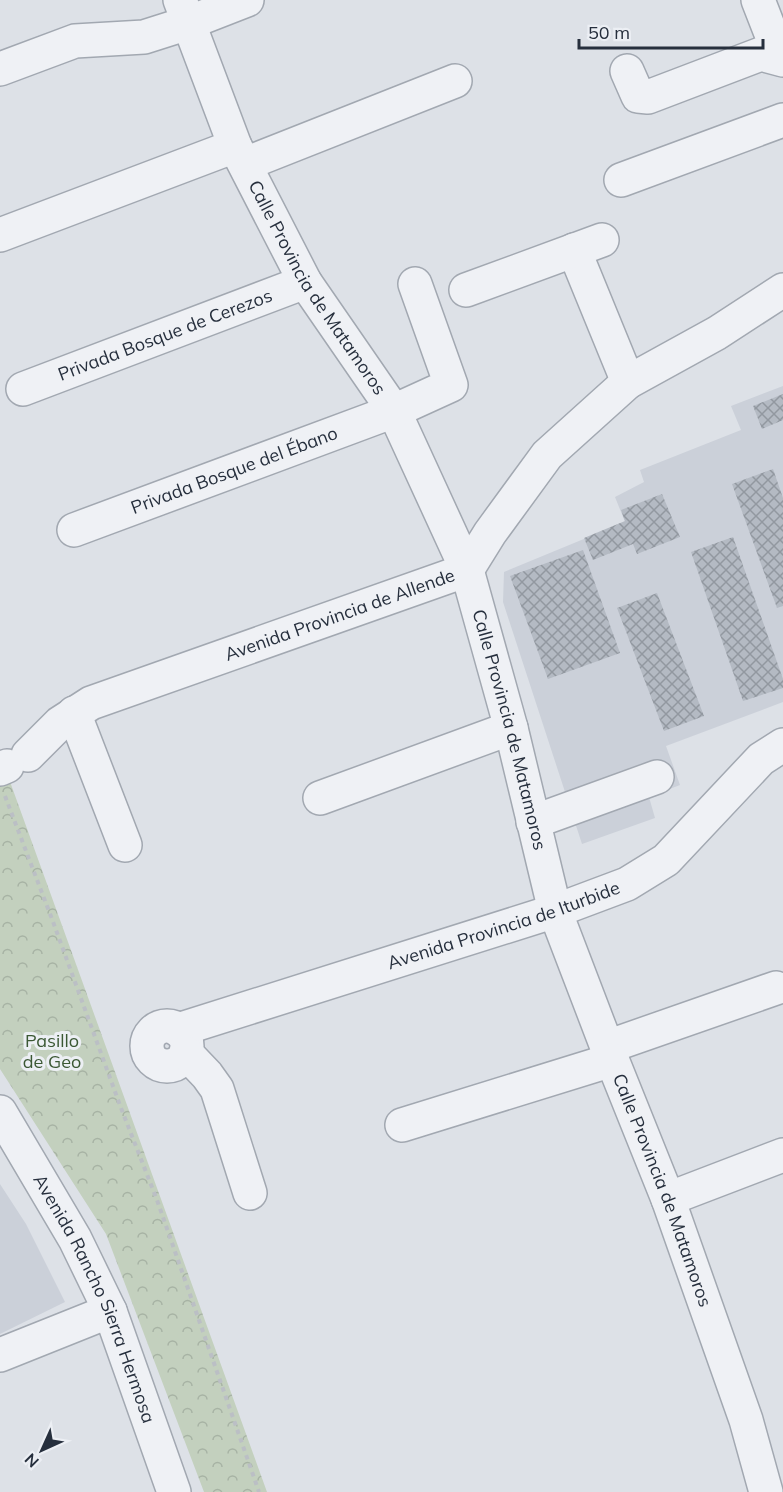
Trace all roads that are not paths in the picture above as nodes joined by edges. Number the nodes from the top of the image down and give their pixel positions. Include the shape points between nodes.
1 (248, 0) edge
2 (758, 0) edge
3 (184, 11) edge
4 (782, 59) edge
5 (0, 69) edge
6 (627, 71) dead end
7 (455, 81) dead end
8 (783, 120) edge
9 (240, 155) junction
10 (621, 180) dead end
11 (0, 235) edge
12 (305, 282) junction
13 (415, 284) dead end
14 (466, 290) dead end
15 (783, 290) edge
16 (628, 382) junction
17 (23, 389) dead end
18 (394, 411) junction
19 (74, 530) dead end
20 (467, 570) junction
21 (74, 713) junction
22 (511, 728) junction
23 (783, 745) edge
24 (10, 770) edge
25 (657, 777) dead end
26 (320, 798) dead end
27 (533, 822) junction
28 (125, 845) dead end
29 (555, 911) junction
30 (776, 988) dead end
31 (609, 1054) junction
32 (0, 1112) edge
33 (402, 1125) dead end
34 (783, 1155) edge
35 (250, 1193) dead end
36 (668, 1199) junction
37 (110, 1311) junction
38 (0, 1355) edge
39 (174, 1492) edge
40 (766, 1492) edge

1 - 3 street
2 - 4 street
3 - 5 street via 144,37 75,41
3 - 9 street, Calle Provincia de Matamoros
4 - 6 street via 761,54 648,97 638,96
7 - 9 street
8 - 10 street
9 - 11 street
9 - 12 street, Calle Provincia de Matamoros
12 - 17 street, Privada Bosque de Cerezos
12 - 18 street, Calle Provincia de Matamoros
13 - 18 street, Privada Bosque del Ébano via 451,385
14 - 16 street via 588,245
15 - 16 street, Avenida Provincia de Allende via 717,333
16 - 20 street, Avenida Provincia de Allende via 547,455
18 - 19 street, Privada Bosque del Ébano
18 - 20 street, Calle Provincia de Matamoros
20 - 21 street, Avenida Provincia de Allende via 91,703
20 - 22 street, Calle Provincia de Matamoros
21 - 24 street, Avenida Provincia de Allende
21 - 28 street
22 - 26 street
22 - 27 street, Calle Provincia de Matamoros
23 - 29 street, Avenida Provincia de Iturbide via 761,759 666,860 627,884
25 - 27 street
27 - 29 street, Calle Provincia de Matamoros
29 - 31 street, Calle Provincia de Matamoros
29 - 35 street, Avenida Provincia de Iturbide via 182,1041 217,1089
30 - 31 street
31 - 33 street
31 - 36 street, Calle Provincia de Matamoros
32 - 37 street, Avenida Rancho Sierra Hermosa via 75,1239
34 - 36 street
36 - 40 street, Calle Provincia de Matamoros via 746,1420
37 - 38 street
37 - 39 street, Avenida Rancho Sierra Hermosa

